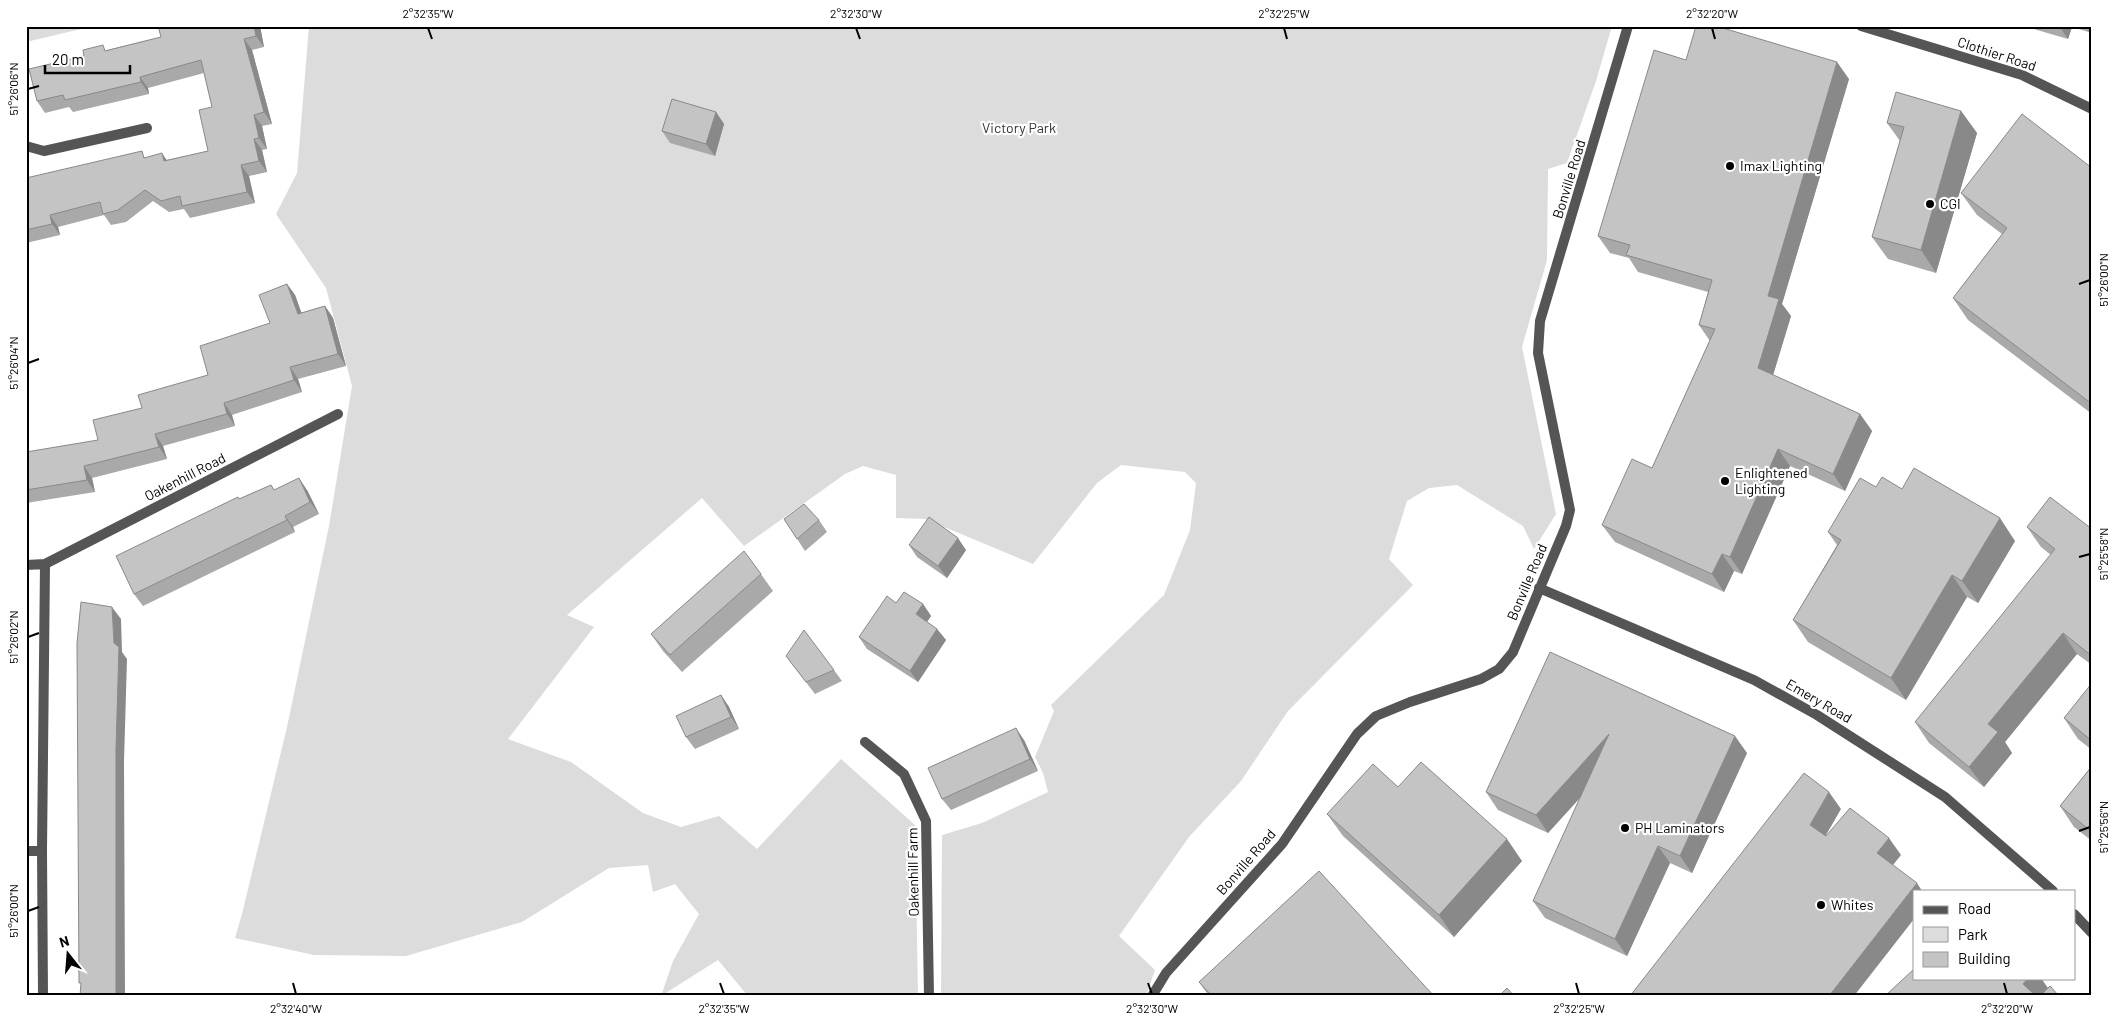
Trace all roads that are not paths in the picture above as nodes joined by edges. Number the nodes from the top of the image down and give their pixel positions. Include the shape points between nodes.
1 (1628, 26) edge
2 (1861, 26) edge
3 (2092, 109) edge
4 (147, 128) dead end
5 (26, 146) edge
6 (338, 414) dead end
7 (45, 564) junction
8 (26, 565) edge
9 (1540, 588) junction
10 (866, 742) dead end
11 (26, 851) edge
12 (42, 851) junction
13 (2052, 890) edge
14 (2076, 916) edge
15 (2092, 933) edge
16 (43, 996) edge
17 (929, 996) edge
18 (1152, 996) edge

1 - 9 street, Bonville Road via 1540,321 1538,353 1570,510
2 - 3 street, Clothier Road via 2022,75
4 - 5 street via 44,151
6 - 7 street, Oakenhill Road
7 - 8 street
7 - 12 street
9 - 13 street, Emery Road via 1754,680 1817,714 1944,797
9 - 18 street, Bonville Road via 1513,652 1499,669 1481,679 1376,716 1357,734 1282,844 1166,973
10 - 17 street, Oakenhill Farm via 904,774 926,821
11 - 12 street
12 - 16 street
14 - 15 street

